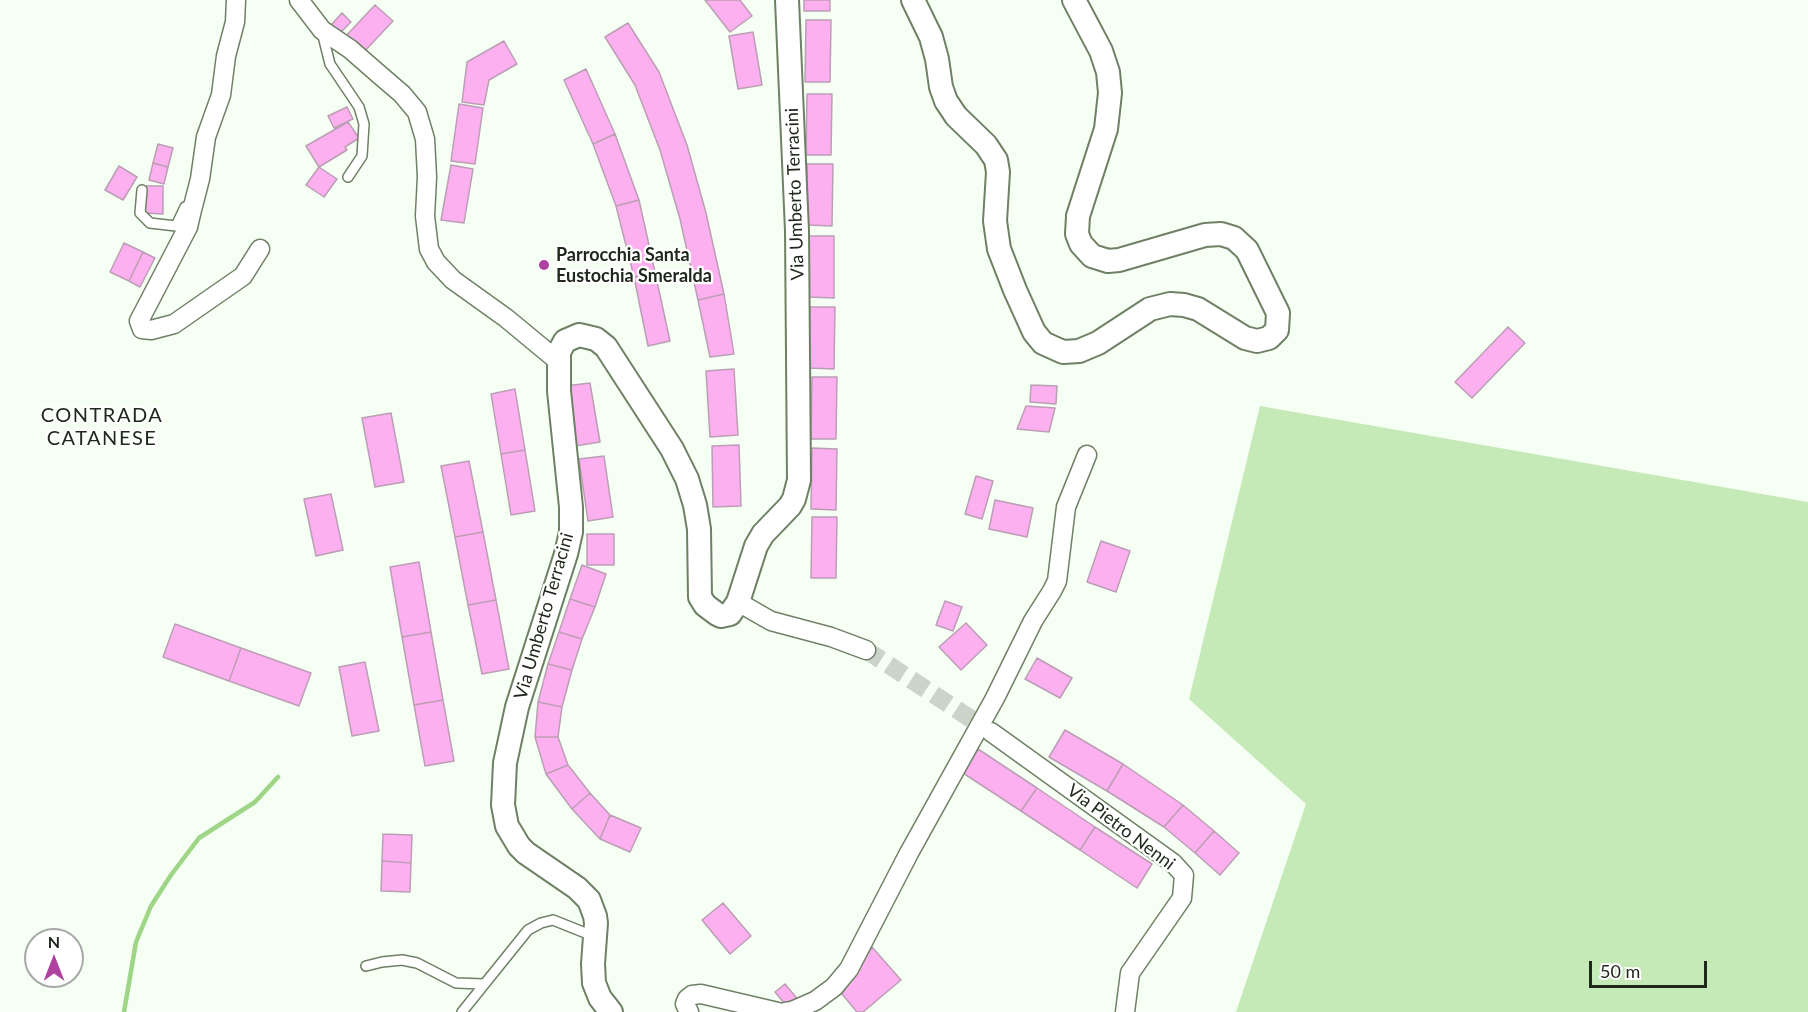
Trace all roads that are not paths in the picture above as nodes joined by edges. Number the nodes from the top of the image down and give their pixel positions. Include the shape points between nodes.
1 (236, 0) edge
2 (299, 0) edge
3 (787, 0) edge
4 (912, 0) edge
5 (1074, 0) edge
6 (322, 30) junction
7 (348, 177) dead end
8 (200, 179) junction
9 (142, 190) dead end
10 (260, 249) dead end
11 (558, 361) junction
12 (1088, 454) dead end
13 (738, 602) junction
14 (866, 650) tunnel mouth
15 (991, 732) tunnel mouth
16 (596, 937) junction
17 (366, 966) dead end
18 (484, 984) junction
19 (462, 1012) edge
20 (611, 1012) edge
21 (689, 1012) edge
22 (778, 1012) edge
23 (785, 1012) edge
24 (1125, 1012) edge

1 - 8 street via 221,96 206,137
2 - 6 street
3 - 13 street, Via Umberto Terracini via 797,231 799,480 790,506 756,546
4 - 5 street via 928,27 946,102 996,160 995,221 999,249 1034,332 1043,343 1063,352 1079,351 1150,309 1170,304 1198,309 1245,338 1269,338 1279,324 1278,313 1247,250 1234,238 1205,235 1108,261 1092,256 1081,244 1078,216 1109,117 1110,93 1101,51
6 - 7 lane via 330,64 359,107 364,124 362,156
6 - 11 street via 350,49 417,112 425,139 429,249 436,262 453,280
8 - 9 lane via 176,226 150,223 140,213
8 - 10 street via 188,227 139,321 142,329 174,324 243,276
11 - 13 street via 562,346 574,336 590,336 606,347 672,448 687,479 697,516 698,586 702,601 721,616 730,614
11 - 16 street, Via Umberto Terracini via 571,532 517,707 505,763 503,805 507,826 519,846 589,900
12 - 23 street via 1066,507 1057,581 849,969 815,1001
13 - 14 street via 771,621
15 - 24 street, Via Pietro Nenni via 1173,862 1184,875 1182,898 1130,973
16 - 18 lane via 553,920 541,923 528,930
16 - 20 street, Via Umberto Terracini via 594,983
17 - 18 lane via 402,960 417,963 456,983
18 - 19 lane
21 - 22 street via 687,999 701,994

